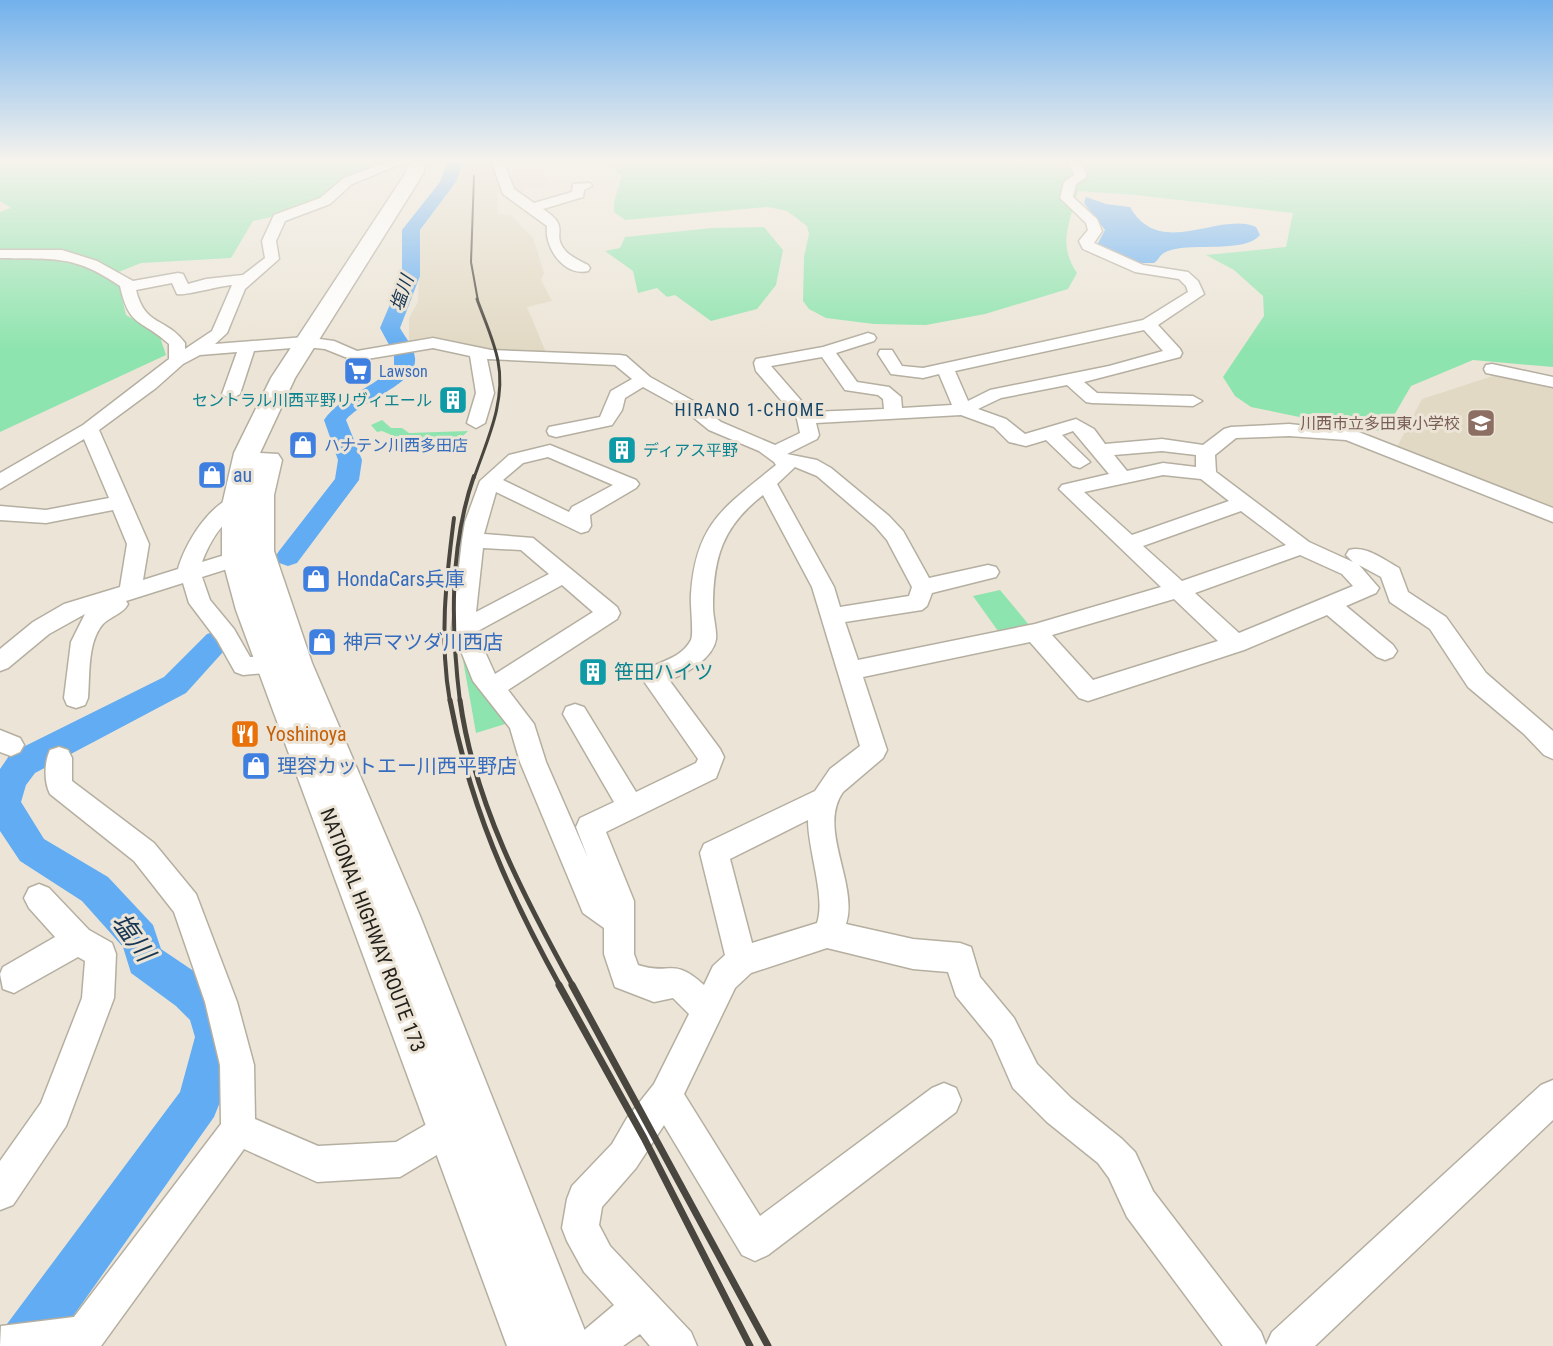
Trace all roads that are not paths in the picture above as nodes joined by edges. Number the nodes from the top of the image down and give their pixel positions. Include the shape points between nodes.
1 (277, 223) edge
2 (385, 223) edge
3 (394, 223) edge
4 (552, 223) edge
5 (1092, 223) edge
6 (0, 254) edge
7 (583, 268) dead end
8 (250, 279) junction
9 (127, 286) junction
10 (1148, 324) junction
11 (868, 338) dead end
12 (313, 343) junction
13 (247, 347) junction
14 (196, 350) junction
15 (826, 351) junction
16 (478, 354) junction
17 (886, 354) dead end
18 (177, 360) junction
19 (945, 368) junction
20 (1492, 369) dead end
21 (1071, 379) junction
22 (641, 381) junction
23 (1553, 382) edge
24 (231, 394) dead end
25 (1193, 401) dead end
26 (963, 410) junction
27 (894, 414) junction
28 (806, 418) junction
29 (476, 423) dead end
30 (89, 429) junction
31 (556, 431) dead end
32 (1049, 433) junction
33 (1100, 450) junction
34 (1198, 450) dead end
35 (779, 456) junction
36 (1080, 462) dead end
37 (1206, 474) junction
38 (1122, 478) junction
39 (490, 481) junction
40 (0, 483) edge
41 (767, 484) junction
42 (248, 500) junction
43 (119, 502) junction
44 (1244, 503) junction
45 (0, 513) edge
46 (1553, 515) edge
47 (472, 540) junction
48 (1128, 544) junction
49 (1302, 546) junction
50 (248, 554) junction
51 (1357, 555) dead end
52 (988, 572) dead end
53 (564, 575) junction
54 (192, 581) junction
55 (923, 587) junction
56 (131, 590) junction
57 (1179, 590) junction
58 (1330, 605) junction
59 (832, 616) junction
60 (463, 629) junction
61 (1035, 632) junction
62 (1236, 644) junction
63 (1385, 651) dead end
64 (0, 662) edge
65 (284, 664) junction
66 (848, 671) junction
67 (492, 688) junction
68 (76, 698) dead end
69 (575, 714) dead end
70 (1553, 748) edge
71 (59, 758) dead end
72 (825, 799) junction
73 (632, 808) junction
74 (39, 898) dead end
75 (617, 920) junction
76 (827, 934) junction
77 (78, 940) junction
78 (742, 961) junction
79 (14, 978) dead end
80 (707, 1009) junction
81 (666, 1096) junction
82 (1553, 1096) edge
83 (944, 1100) dead end
84 (461, 1120) junction
85 (238, 1129) junction
86 (0, 1192) edge
87 (643, 1308) junction
88 (81, 1340) edge
89 (1, 1346) edge
90 (534, 1346) edge
91 (564, 1346) edge
92 (596, 1346) edge
93 (677, 1346) edge
94 (1247, 1346) edge
95 (1286, 1346) edge

1 - 8 street via 269,241 272,259
2 - 12 highway, NATIONAL HIGHWAY ROUTE 173
3 - 12 highway, NATIONAL HIGHWAY ROUTE 173
4 - 7 street via 550,238 555,251
5 - 10 street via 1095,231 1086,241 1088,246 1140,269 1183,275 1197,291
6 - 9 street via 54,253 96,267
8 - 9 street via 206,283 182,291 178,277
8 - 14 street via 238,287 219,333
9 - 18 street via 135,315 166,331 177,343
10 - 19 street
10 - 21 street via 1174,353
11 - 15 street
12 - 13 street
12 - 16 street via 355,356 433,343 458,346
12 - 42 highway, NATIONAL HIGHWAY ROUTE 173
13 - 14 street
13 - 24 street
14 - 18 street
15 - 27 street via 851,386 883,391 892,397
15 - 28 street via 762,363 764,371
16 - 22 street via 620,360
16 - 29 street via 485,393
17 - 19 street via 897,370 923,373
18 - 30 street
19 - 26 street
20 - 23 street
21 - 25 street via 1092,398
21 - 26 street via 996,394
22 - 31 street via 617,395 606,421
22 - 35 street via 688,404 714,425
26 - 27 street
26 - 32 street via 1000,423 1016,438 1026,440
27 - 28 street
28 - 35 street via 810,435
30 - 40 street
30 - 43 street
32 - 33 street via 1076,424
32 - 36 street
33 - 34 street via 1162,445
33 - 38 street
35 - 41 street via 786,466
35 - 55 street via 824,472 882,521 900,544
37 - 38 street via 1163,469
37 - 44 street
37 - 46 street via 1205,453 1231,433 1289,430 1349,435
38 - 48 street via 1069,489
39 - 39 street via 516,459 549,451 629,484 579,512 581,526
39 - 47 street via 474,522
41 - 59 street via 823,587
41 - 73 street via 749,496 720,526 702,582 704,640 686,664 653,677 711,757 707,770
42 - 50 highway, NATIONAL HIGHWAY ROUTE 173
42 - 54 street via 216,521 190,562
43 - 45 street via 79,513 30,519
43 - 56 street via 138,544
44 - 48 street
44 - 49 street
47 - 53 street via 526,543
47 - 60 street
48 - 57 street
49 - 57 street
49 - 58 street via 1350,569 1368,588
50 - 54 street
50 - 65 highway, NATIONAL HIGHWAY ROUTE 173
51 - 70 street via 1391,573 1398,596 1438,623 1477,680
52 - 55 street
53 - 60 street
53 - 67 street via 609,613
54 - 56 street
54 - 65 street via 200,603 226,635 243,666
54 - 68 street via 135,597 93,618 84,630
55 - 59 street via 914,604
56 - 64 street via 62,616
57 - 61 street
57 - 62 street
58 - 62 street
58 - 63 street
59 - 66 street
60 - 67 street via 481,674
61 - 62 street via 1088,691
61 - 66 street
65 - 84 highway, NATIONAL HIGHWAY ROUTE 173 via 400,916
66 - 72 street via 874,750 840,779
67 - 75 street via 521,724 533,762 593,903
69 - 73 street
71 - 85 street via 59,786 144,852 186,904 221,1002 237,1065
72 - 76 street via 827,868 837,912
72 - 78 street via 714,853
73 - 75 street via 590,827 619,902
74 - 77 street
75 - 80 street via 619,954 626,976 654,986 678,982
76 - 78 street
76 - 94 street via 913,954 960,958 967,985 1003,1029 1025,1076 1116,1158 1140,1204
77 - 79 street
77 - 86 street via 101,954 98,998 54,1114
78 - 80 street via 724,977
80 - 81 street
81 - 83 street via 755,1242
81 - 87 street via 624,1156 585,1199 580,1228 597,1259
82 - 95 street
84 - 85 street via 400,1159 317,1164
84 - 90 highway, NATIONAL HIGHWAY ROUTE 173
84 - 91 highway, NATIONAL HIGHWAY ROUTE 173
85 - 88 street
87 - 92 street
87 - 93 street
88 - 89 street

